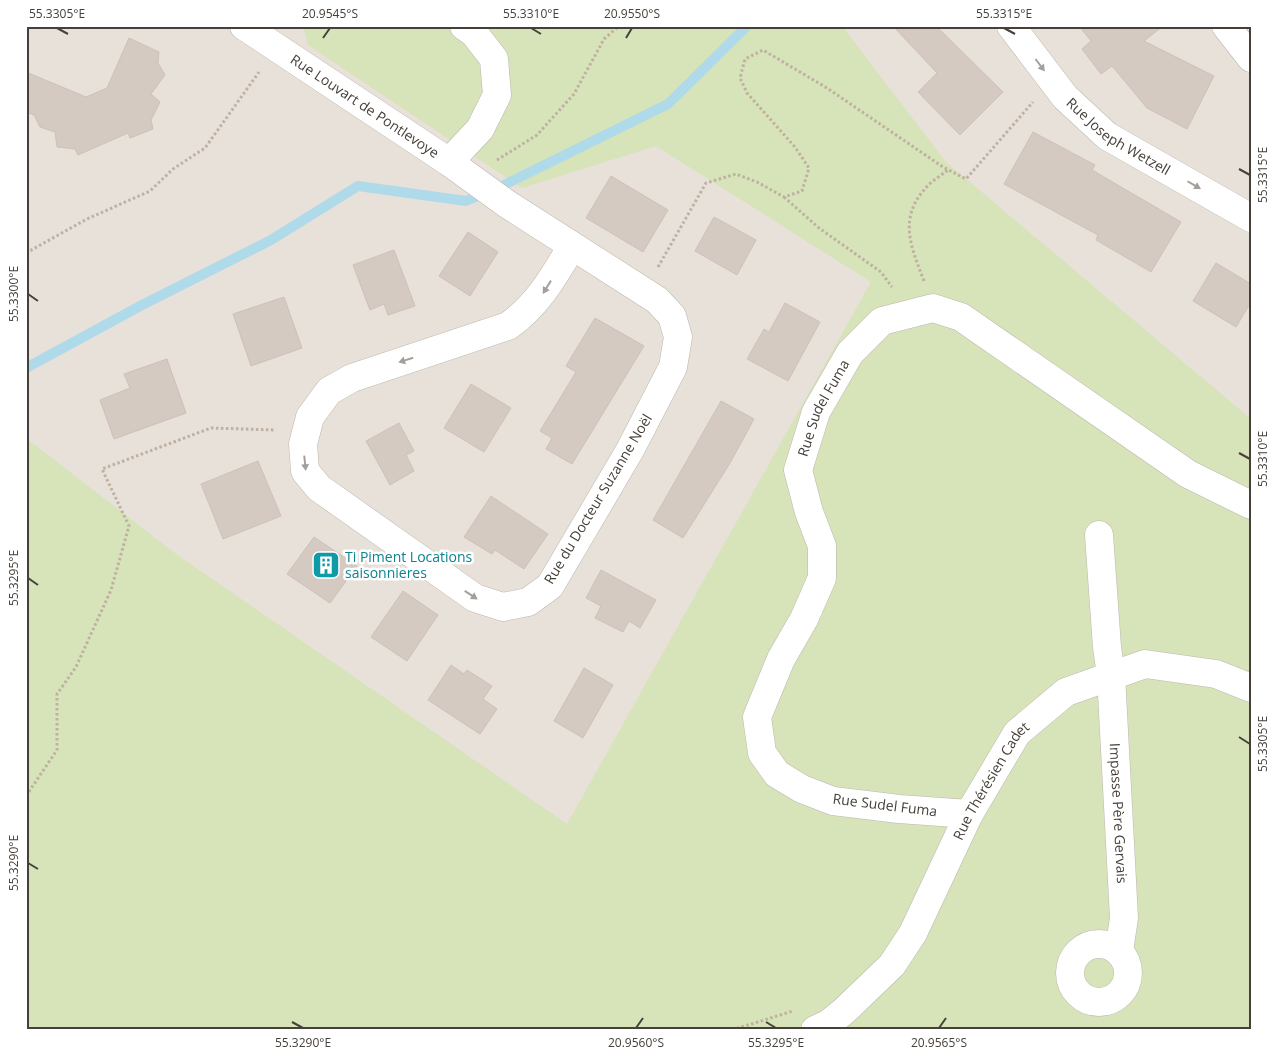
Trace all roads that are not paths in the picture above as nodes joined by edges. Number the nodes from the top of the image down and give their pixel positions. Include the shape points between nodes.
1 (244, 26) edge
2 (464, 26) edge
3 (1011, 26) edge
4 (1226, 26) edge
5 (275, 40) edge
6 (1251, 58) edge
7 (459, 170) junction
8 (1251, 218) edge
9 (572, 246) junction
10 (1251, 504) edge
11 (1099, 535) dead end
12 (1111, 674) junction
13 (1251, 688) edge
14 (969, 814) junction
15 (1119, 951) dead end
16 (825, 1028) edge

1 - 5 street, Rue Louvart de Pontlevoye
2 - 7 street, Rue Louvart de Pontlevoye via 474,33 494,59 497,95
3 -> 8 street, Rue Joseph Wetzell via 1065,97 1107,136
4 - 6 street
5 - 7 street, Rue Louvart de Pontlevoye
7 - 9 street, Rue du Docteur Suzanne Noël
9 -> 9 street, Rue du Docteur Suzanne Noël via 541,296 508,326 352,378 329,391 310,417 303,444 305,471 320,488 475,598 502,607 528,602 550,586 630,450 673,367 678,337 672,316 658,300
10 - 14 street, Rue Sudel Fuma via 1188,474 962,317 923,310 882,321 850,353 816,412 798,470 822,546 822,578 756,717 762,754 777,774 802,789 833,801 899,810
11 - 12 street, Impasse Père Gervais
12 - 13 street, Rue Thérésien Cadet via 1145,664 1216,674
12 - 14 street, Rue Thérésien Cadet via 1066,692 1017,733
12 - 15 street, Impasse Père Gervais via 1124,918
14 - 16 street, Rue Thérésien Cadet via 913,933 892,965

